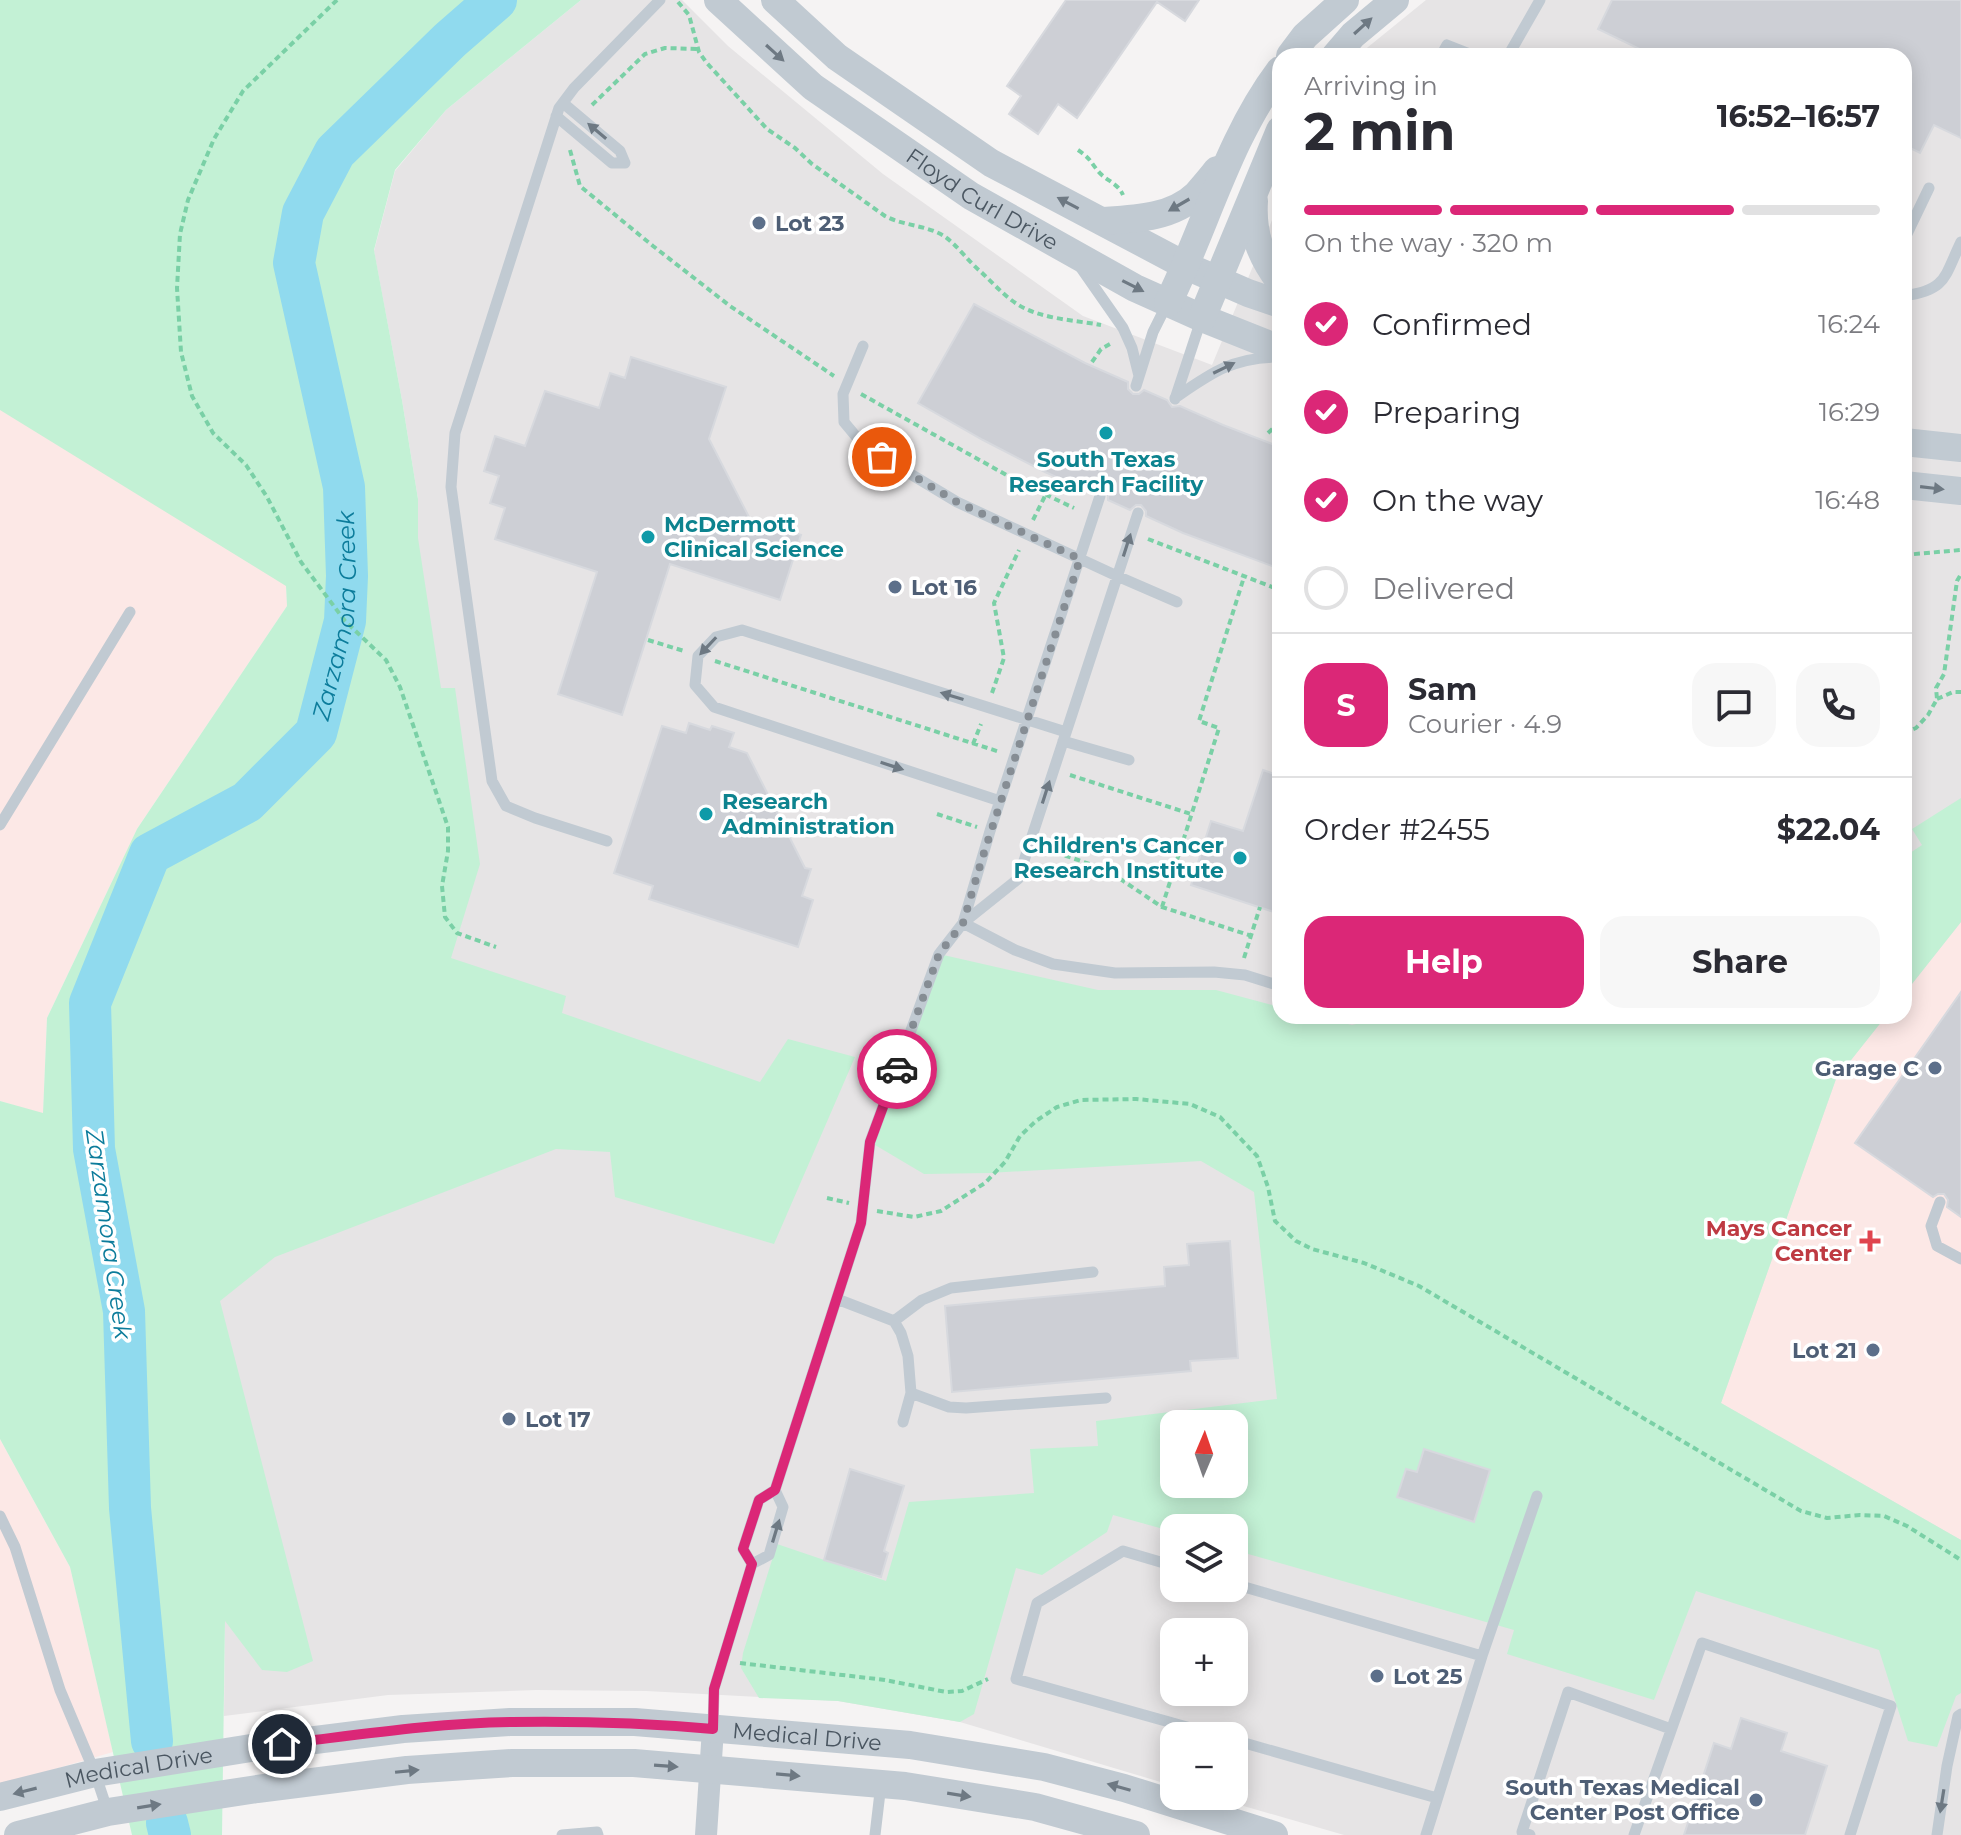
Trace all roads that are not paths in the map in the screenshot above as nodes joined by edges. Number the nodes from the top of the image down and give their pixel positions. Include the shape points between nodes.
1 (660, 0) edge
2 (718, 0) edge
3 (775, 0) edge
4 (1345, 0) edge
5 (1395, 0) edge
6 (1540, 0) edge
7 (1296, 48) edge
8 (1342, 48) edge
9 (1513, 48) edge
10 (1272, 80) edge
11 (563, 103) junction
12 (556, 116) junction
13 (1272, 149) edge
14 (1233, 151) junction
15 (1929, 188) dead end
16 (1255, 190) junction
17 (1102, 221) junction
18 (1912, 223) edge
19 (1961, 242) edge
20 (1066, 249) junction
21 (1186, 266) junction
22 (1272, 271) edge
23 (1218, 279) junction
24 (1912, 295) edge
25 (1272, 301) edge
26 (1168, 303) junction
27 (1202, 318) junction
28 (863, 346) dead end
29 (1272, 346) edge
30 (1272, 357) edge
31 (1912, 443) edge
32 (1961, 448) edge
33 (1912, 486) edge
34 (1961, 491) edge
35 (1100, 496) dead end
36 (1138, 513) dead end
37 (1080, 559) junction
38 (1117, 576) junction
39 (1177, 602) dead end
40 (130, 612) dead end
41 (1027, 719) junction
42 (1064, 736) junction
43 (1129, 760) dead end
44 (1000, 801) junction
45 (0, 825) edge
46 (607, 841) dead end
47 (963, 923) junction
48 (1272, 983) edge
49 (1940, 1202) dead end
50 (1961, 1259) edge
51 (1093, 1272) dead end
52 (837, 1299) junction
53 (894, 1321) junction
54 (911, 1393) junction
55 (1106, 1398) dead end
56 (903, 1422) dead end
57 (775, 1490) junction
58 (1537, 1496) dead end
59 (0, 1516) edge
60 (13, 1543) junction
61 (0, 1550) edge
62 (1160, 1562) edge
63 (752, 1564) junction
64 (1248, 1588) edge
65 (1482, 1656) junction
66 (1961, 1714) edge
67 (1169, 1722) edge
68 (713, 1729) junction
69 (1671, 1729) junction
70 (1248, 1744) edge
71 (710, 1769) junction
72 (95, 1773) junction
73 (881, 1784) junction
74 (0, 1797) edge
75 (1437, 1798) junction
76 (108, 1812) junction
77 (1122, 1833) edge
78 (18, 1835) edge
79 (562, 1835) edge
80 (598, 1835) edge
81 (706, 1835) edge
82 (875, 1835) edge
83 (1274, 1835) edge
84 (1426, 1835) edge
85 (1530, 1835) edge
86 (1634, 1835) edge
87 (1850, 1835) edge
88 (1937, 1835) edge

1 - 11 lane
2 -> 20 street, Floyd Curl Drive via 813,87 971,196
17 -> 3 street, Floyd Curl Drive via 991,163 837,57
4 - 7 street
8 -> 5 street
6 - 9 lane
10 - 14 street
11 - 12 lane
12 -> 11 lane via 612,163 625,163 620,151
12 - 46 lane via 455,433 451,487 492,781 506,806
13 - 16 street
14 -> 17 street via 1195,196 1166,213
14 - 21 street
15 - 18 lane
16 - 22 street via 1253,221
16 - 23 street
17 - 21 street, Floyd Curl Drive
19 - 24 lane via 1942,282
20 -> 26 street, Floyd Curl Drive
20 - 26 lane via 1123,328 1138,381
21 - 23 street, Floyd Curl Drive
21 - 26 street
23 - 25 street, Floyd Curl Drive
23 - 27 street
26 - 27 street, Floyd Curl Drive
27 - 29 street, Floyd Curl Drive
27 -> 30 lane via 1174,401 1232,363
28 - 37 lane via 843,394 844,422 864,446 957,502
31 - 32 street
33 -> 34 street
35 - 37 lane
38 -> 36 lane
37 - 38 lane
37 - 41 lane
38 - 39 lane
38 - 42 lane
40 - 45 lane
41 - 42 lane
41 - 44 lane
41 -> 44 lane via 742,630 716,637 698,656 695,685 714,707
42 - 43 lane
47 -> 42 lane via 1018,879
44 - 47 lane
47 - 48 lane via 1053,964 1115,973 1214,972
47 - 52 lane via 939,954 870,1142 861,1223
49 - 50 lane via 1931,1226 1937,1246
51 - 53 lane via 951,1288 922,1300
52 - 53 lane
52 - 57 lane
53 - 54 lane via 908,1356
54 - 55 lane via 966,1408
54 - 56 lane
57 - 63 lane via 759,1500 751,1523 743,1549
63 -> 57 lane via 769,1555 777,1531 783,1507
58 - 65 lane
59 - 60 lane
60 - 61 lane
60 - 72 lane via 60,1690
62 - 67 lane via 1123,1551 1037,1603 1016,1679
63 - 68 lane via 714,1689
64 - 65 lane
65 - 75 lane
66 -> 88 lane
68 - 71 street
68 - 72 street, Medical Drive via 635,1722 418,1728
83 -> 68 street, Medical Drive via 1044,1767 910,1745
69 - 85 lane via 1568,1692 1522,1832
69 - 86 lane
69 - 87 lane via 1702,1643 1891,1706
70 - 75 lane
71 -> 73 street, Medical Drive
76 -> 71 street, Medical Drive via 407,1770 512,1763
71 - 81 street
72 -> 74 street, Medical Drive
72 - 76 lane
73 -> 77 street, Medical Drive via 1035,1807
73 - 82 lane
75 - 84 lane
76 - 78 street, Medical Drive
79 - 80 lane

